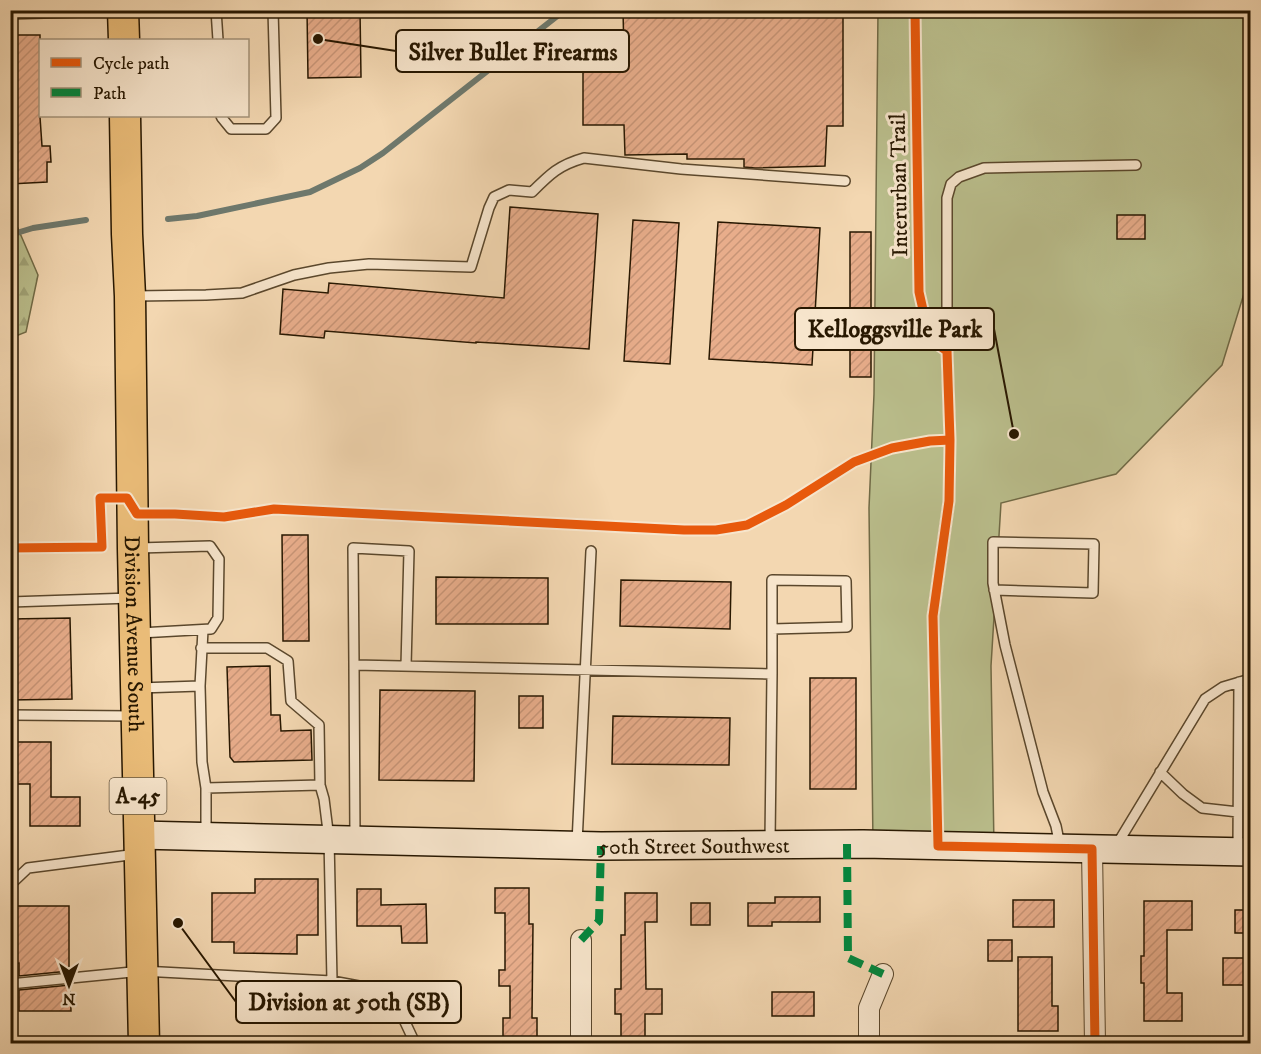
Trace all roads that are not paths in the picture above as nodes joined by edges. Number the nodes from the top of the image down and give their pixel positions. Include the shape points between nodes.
1 (90, 10) edge
2 (123, 10) edge
3 (216, 10) edge
4 (273, 10) edge
5 (10, 14) edge
6 (124, 39) edge
7 (218, 39) edge
8 (125, 117) edge
9 (222, 117) edge
10 (1136, 165) dead end
11 (845, 181) dead end
12 (130, 296) junction
13 (133, 549) junction
14 (591, 551) dead end
15 (994, 590) junction
16 (134, 597) junction
17 (10, 602) edge
18 (772, 629) junction
19 (203, 630) junction
20 (134, 634) junction
21 (201, 648) junction
22 (354, 665) junction
23 (406, 666) junction
24 (586, 670) junction
25 (771, 674) junction
26 (1251, 679) edge
27 (1239, 682) junction
28 (200, 686) junction
29 (136, 702) junction
30 (10, 715) edge
31 (1160, 772) junction
32 (320, 785) junction
33 (206, 788) junction
34 (1238, 812) junction
35 (206, 837) junction
36 (342, 840) junction
37 (139, 845) junction
38 (577, 845) junction
39 (770, 845) junction
40 (938, 846) junction
41 (1060, 849) junction
42 (1103, 849) junction
43 (1244, 852) edge
44 (10, 885) edge
45 (580, 940) dead end
46 (142, 971) junction
47 (884, 974) dead end
48 (332, 981) junction
49 (10, 984) edge
50 (144, 1044) edge
51 (414, 1044) edge
52 (581, 1044) edge
53 (869, 1044) edge
54 (1095, 1044) edge

1 - 5 lane
2 - 6 main road
3 - 7 lane
4 - 9 lane via 276,118 266,129 231,129
8 - 12 main road, Division Avenue South / A-45
10 - 40 lane via 984,168 951,184 947,233 949,501 933,616
11 - 12 lane via 584,158 554,170 532,192 509,190 494,197 471,267 369,264 329,268 242,293
12 - 13 main road, Division Avenue South / A-45
13 - 16 main road, Division Avenue South / A-45
13 - 19 lane via 210,546 219,559 218,618 211,629
14 - 24 lane
15 - 15 lane via 993,542 1094,544 1093,593
15 - 41 lane
16 - 17 lane
16 - 20 main road, Division Avenue South / A-45
18 - 18 lane via 771,580 846,581 847,627
18 - 25 lane
19 - 20 lane
19 - 21 lane
20 - 29 main road, Division Avenue South / A-45
21 - 28 lane
21 - 32 lane via 267,648 288,661 291,701 320,725
22 - 23 lane
22 - 23 lane via 353,548 409,551
22 - 36 lane
23 - 24 lane
24 - 25 lane
24 - 38 lane
25 - 39 lane
26 - 27 lane
27 - 31 lane via 1205,699
27 - 34 lane
28 - 29 lane
28 - 33 lane
29 - 30 lane
29 - 37 main road, Division Avenue South / A-45
31 - 34 lane via 1202,808
31 - 42 lane
32 - 33 lane
32 - 36 lane
33 - 35 lane
34 - 43 lane
35 - 36 street, 50th Street Southwest
35 - 37 street, 50th Street Southwest
36 - 38 street, 50th Street Southwest
36 - 48 lane
37 - 44 lane via 28,868
37 - 46 main road, Division Avenue South / A-45
38 - 39 street, 50th Street Southwest
39 - 40 street, 50th Street Southwest
40 - 41 street, 50th Street Southwest
41 - 42 street, 50th Street Southwest
42 - 43 street, 50th Street Southwest
42 - 54 street
45 - 52 street
46 - 48 lane
46 - 49 lane
46 - 50 main road, Division Avenue South / A-45
47 - 53 street via 869,1008
48 - 51 lane via 391,992

